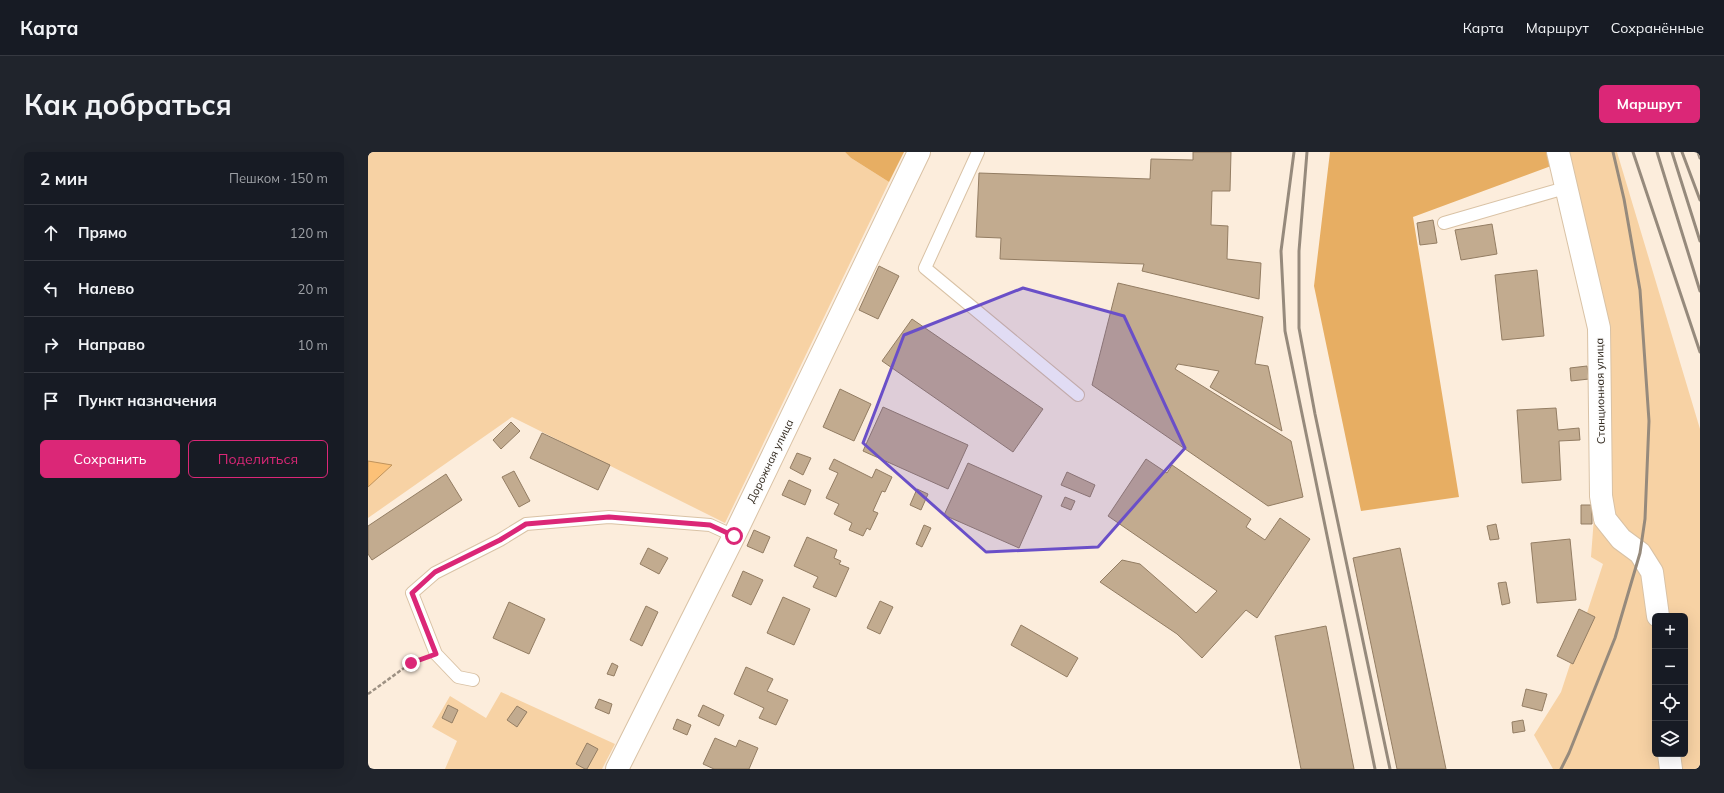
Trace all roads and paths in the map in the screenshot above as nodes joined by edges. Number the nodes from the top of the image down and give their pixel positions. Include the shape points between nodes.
1 (919, 152) edge
2 (978, 152) edge
3 (1558, 152) edge
4 (1565, 188) junction
5 (1444, 223) dead end
6 (1078, 395) dead end
7 (734, 536) junction
8 (1658, 613) edge
9 (436, 654) junction
10 (473, 680) dead end
11 (368, 694) edge
12 (1669, 757) edge
13 (617, 769) edge
14 (1671, 769) edge

1 - 7 street, Дорожная улица
2 - 6 lane via 925,268
3 - 4 street, Станционная улица
4 - 5 lane
4 - 8 street, Станционная улица via 1598,328 1602,496 1605,519 1621,540 1640,553 1652,572
7 - 9 lane via 710,525 609,517 526,524 500,540 435,572 412,593
7 - 13 street, Дорожная улица
9 - 10 lane via 458,677
9 - 11 path via 411,663
12 - 14 street

